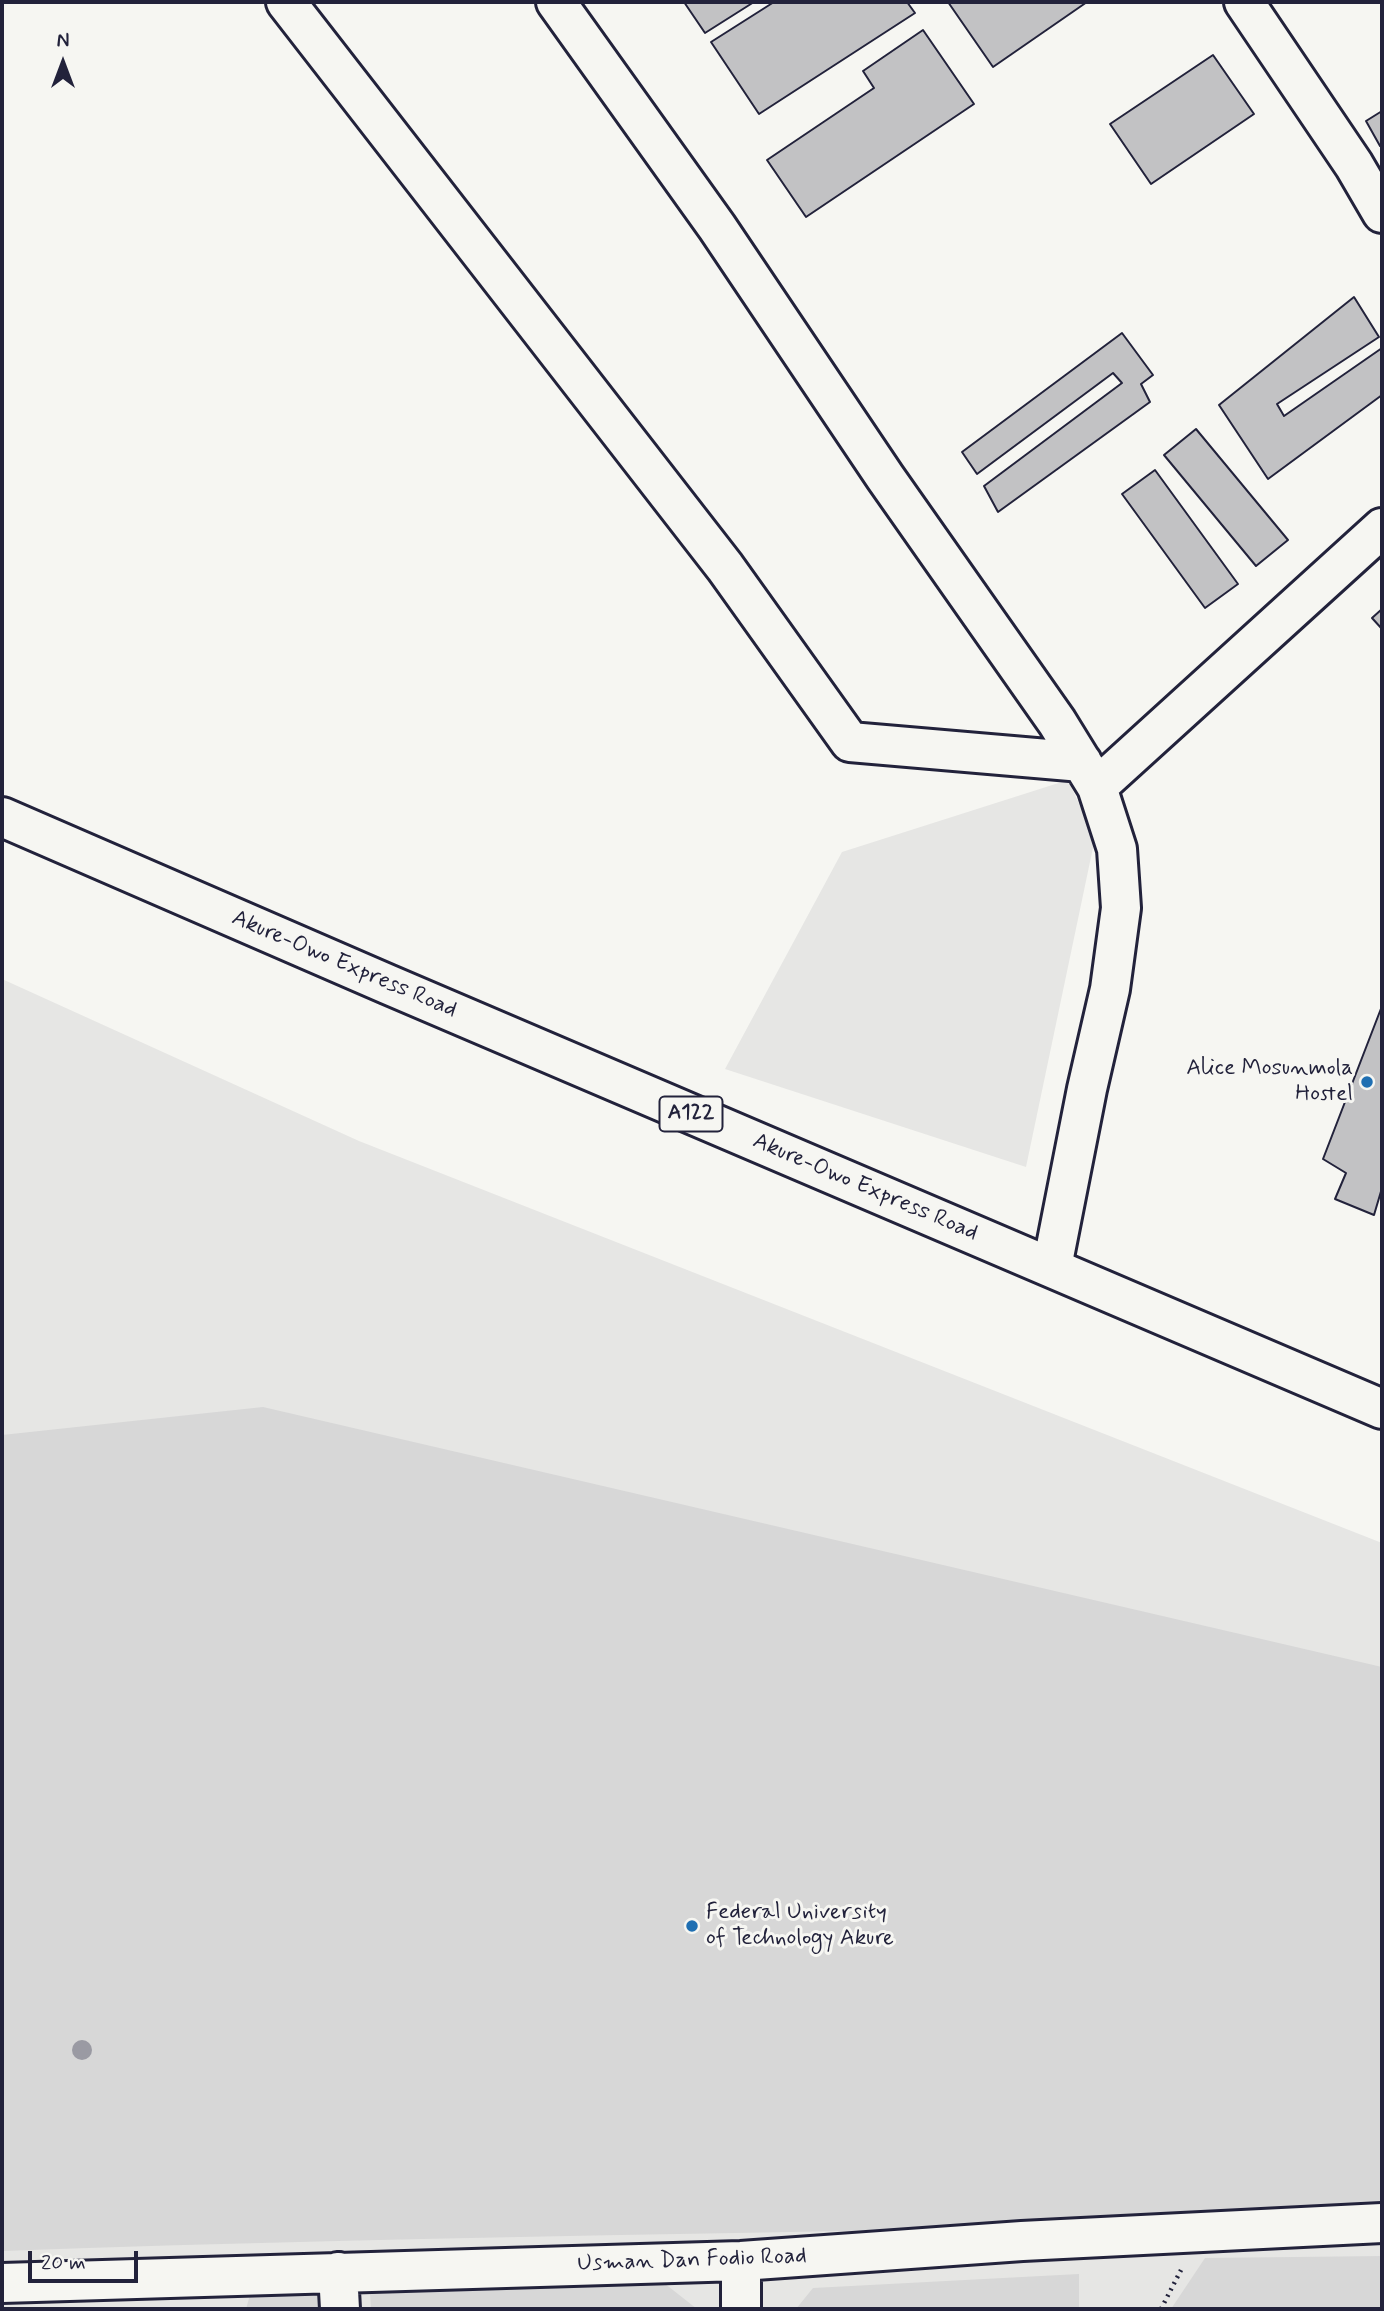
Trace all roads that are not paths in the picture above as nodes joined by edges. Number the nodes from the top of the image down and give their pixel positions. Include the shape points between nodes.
1 (286, 2) edge
2 (556, 2) edge
3 (1244, 2) edge
4 (1382, 213) edge
5 (1382, 528) edge
6 (1090, 774) junction
7 (2, 817) edge
8 (1052, 1268) junction
9 (1382, 1409) edge
10 (1382, 2223) edge
11 (741, 2261) junction
12 (2, 2283) edge
13 (339, 2291) edge
14 (741, 2309) edge

1 - 6 main road via 725,567 850,742
2 - 6 main road via 717,227
3 - 4 main road
5 - 6 main road
6 - 8 main road via 1117,849 1121,908 1110,989
7 - 8 main road, Akure-Owo Express Road / A122
8 - 9 main road, Akure-Owo Express Road / A122
10 - 11 main road, Usman Dan Fodio Road
11 - 13 main road, Usman Dan Fodio Road
11 - 14 main road
12 - 13 main road, Usman Dan Fodio Road

